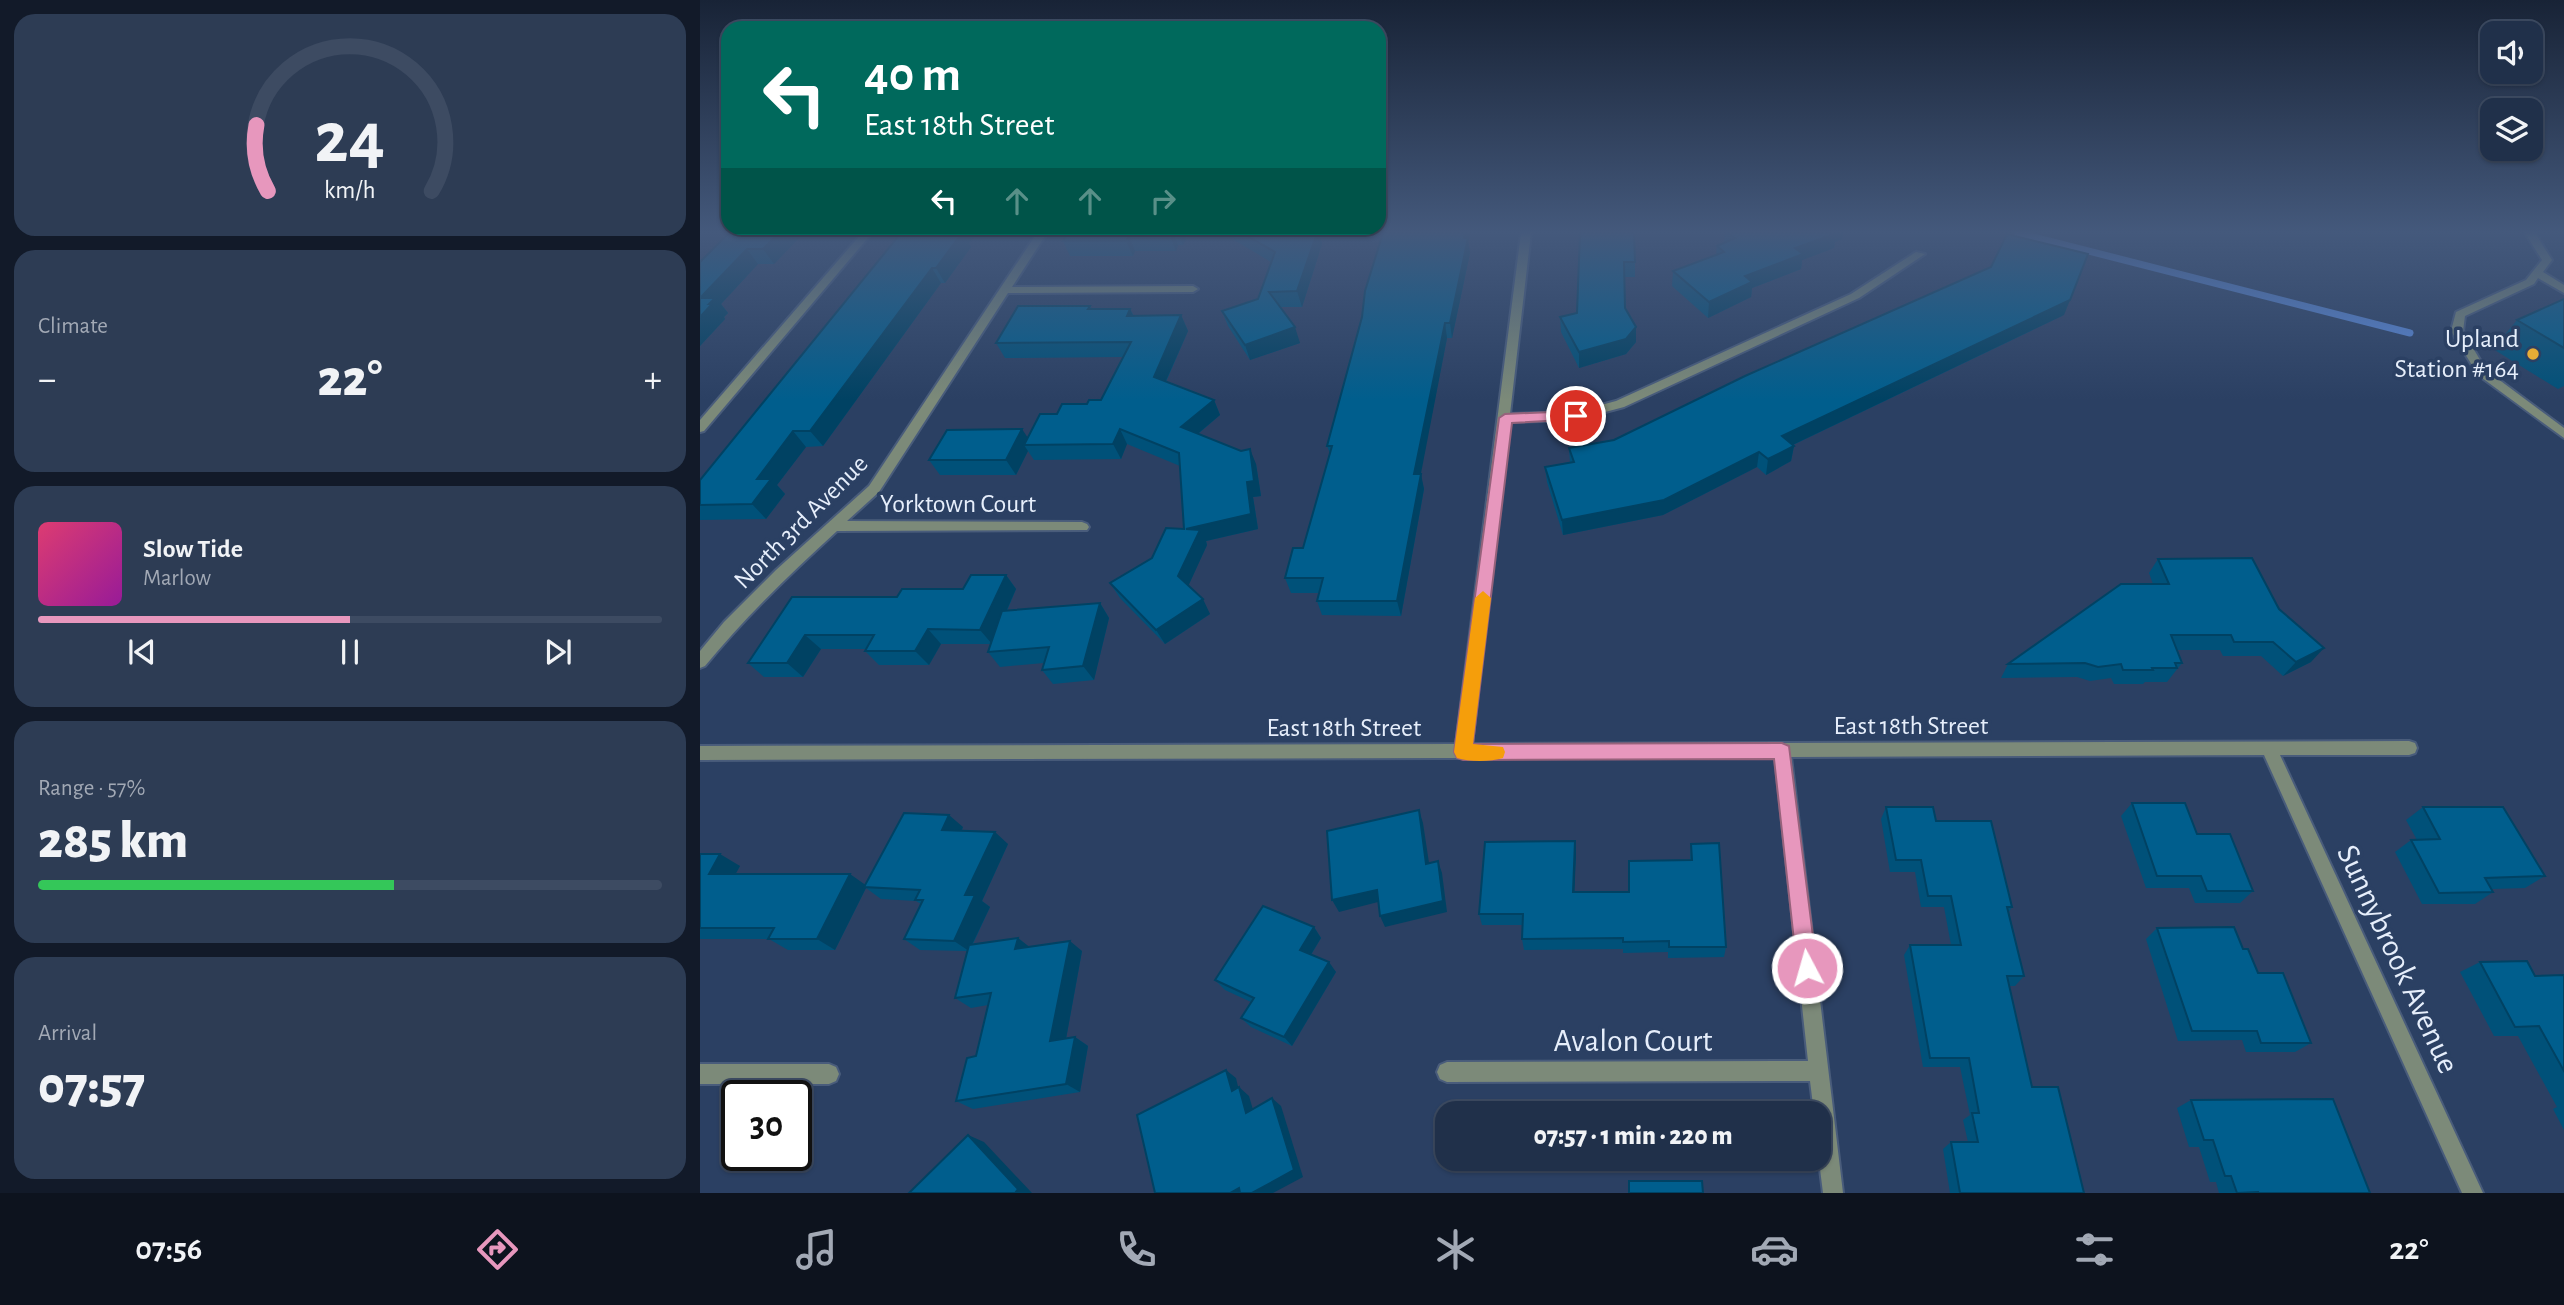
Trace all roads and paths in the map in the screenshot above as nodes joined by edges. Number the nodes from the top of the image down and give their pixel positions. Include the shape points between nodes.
1 (819, 289) edge
2 (1194, 289) dead end
3 (1520, 289) edge
4 (1866, 289) edge
5 (2517, 289) edge
6 (1004, 290) joint
7 (1505, 418) junction
8 (700, 428) edge
9 (2564, 435) edge
10 (834, 526) junction
11 (1082, 527) dead end
12 (700, 662) edge
13 (2409, 748) dead end
14 (2269, 749) junction
15 (1782, 751) junction
16 (1463, 752) junction
17 (700, 753) edge
18 (1819, 1071) junction
19 (1447, 1072) dead end
20 (700, 1074) edge
21 (829, 1074) dead end
22 (1833, 1193) edge
23 (2473, 1193) edge

1 - 8 street
2 - 6 street
3 - 7 street
4 - 7 street via 1620,404 1576,416
5 - 9 street via 2460,313 2457,331 2482,372
6 - 10 street, North 3rd Avenue via 874,489
7 - 16 street
10 - 11 street, Yorktown Court
10 - 12 street, North 3rd Avenue via 738,617
13 - 14 street, East 18th Street
14 - 15 street, East 18th Street
14 - 23 street, Sunnybrook Avenue
15 - 16 street, East 18th Street
15 - 18 street
16 - 17 street, East 18th Street
18 - 19 street, Avalon Court
18 - 22 street
20 - 21 street

